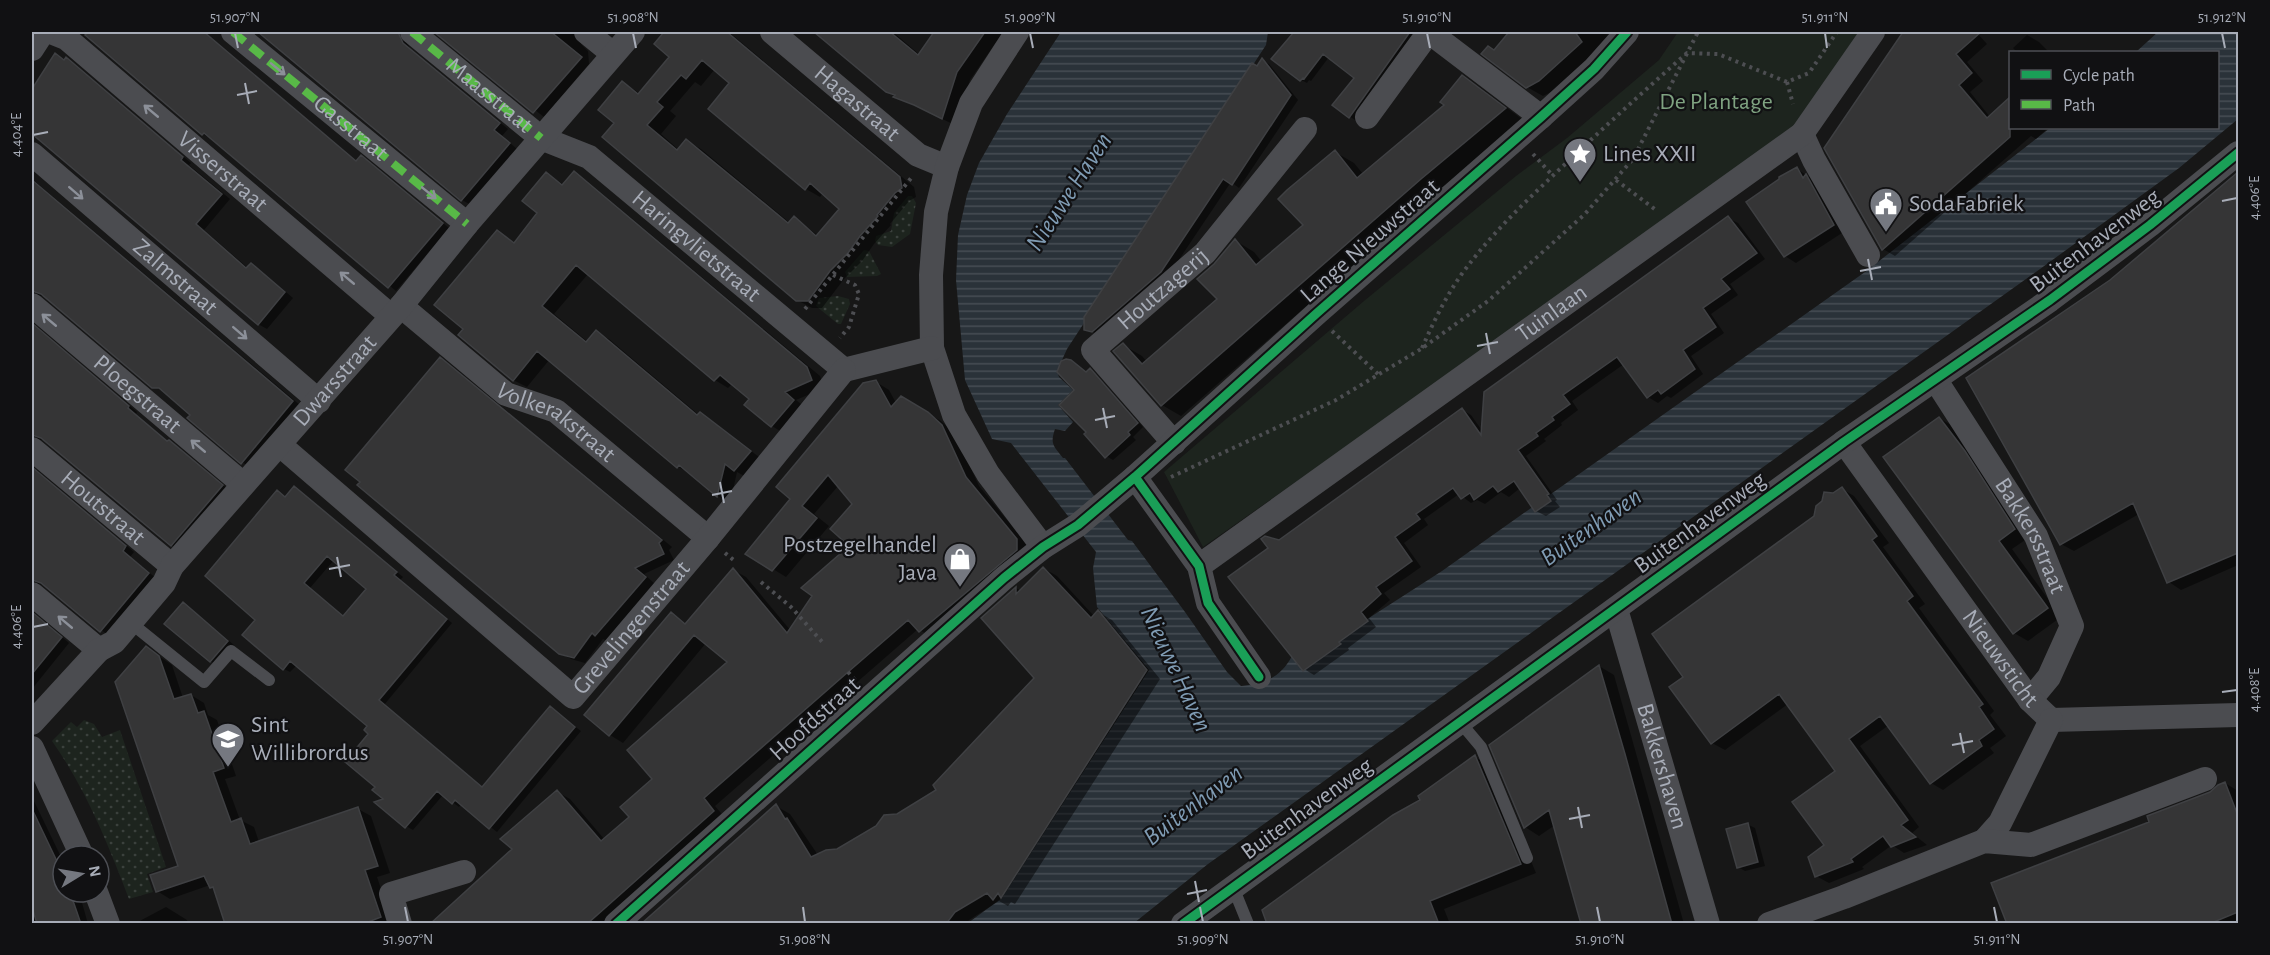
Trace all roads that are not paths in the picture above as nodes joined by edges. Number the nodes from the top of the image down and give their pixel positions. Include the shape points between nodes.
1 (44, 32) edge
2 (51, 32) edge
3 (233, 32) edge
4 (412, 32) edge
5 (586, 32) edge
6 (633, 32) edge
7 (772, 32) edge
8 (1017, 32) edge
9 (1429, 32) edge
10 (1627, 32) edge
11 (1873, 32) edge
12 (32, 49) edge
13 (613, 54) junction
14 (1367, 117) dead end
15 (1541, 117) junction
16 (1305, 129) dead end
17 (1802, 134) junction
18 (541, 138) junction
19 (2238, 153) edge
20 (32, 154) edge
21 (947, 167) junction
22 (467, 224) junction
23 (1868, 255) dead end
24 (32, 305) edge
25 (396, 311) junction
26 (932, 348) junction
27 (844, 370) junction
28 (1935, 379) junction
29 (319, 401) junction
30 (1844, 441) junction
31 (1174, 443) junction
32 (280, 445) junction
33 (32, 449) edge
34 (1135, 477) junction
35 (243, 484) junction
36 (708, 538) junction
37 (1043, 547) junction
38 (172, 566) junction
39 (1199, 566) junction
40 (32, 594) edge
41 (1616, 609) junction
42 (131, 623) junction
43 (99, 650) junction
44 (1259, 677) dead end
45 (269, 680) dead end
46 (2030, 700) junction
47 (2238, 715) edge
48 (2051, 720) junction
49 (1460, 722) junction
50 (32, 723) edge
51 (32, 748) edge
52 (2205, 779) dead end
53 (1984, 841) junction
54 (76, 844) edge
55 (1527, 858) dead end
56 (464, 872) dead end
57 (1233, 887) junction
58 (100, 904) edge
59 (108, 924) edge
60 (400, 924) edge
61 (616, 924) edge
62 (1183, 924) edge
63 (1248, 924) edge
64 (1708, 924) edge
65 (1768, 924) edge

1 - 12 street
25 -> 2 street, Visserstraat via 66,38
3 -> 22 street, Gasstraat
4 - 18 street, Maasstraat
5 - 13 street
6 - 13 street, Dwarsstraat
7 - 21 street, Hagastraat via 918,155
8 - 21 street via 970,103
9 - 14 street
9 - 15 street
10 - 15 street, Lange Nieuwstraat via 1594,69
11 - 17 street, Tuinlaan
13 - 18 street, Dwarsstraat
15 - 31 street, Lange Nieuwstraat
16 - 31 street, Houtzagerij via 1205,252 1093,350
17 - 23 street
17 - 39 street, Tuinlaan
18 - 22 street, Dwarsstraat
18 - 27 street, Haringvlietstraat via 588,157
19 - 28 street, Buitenhavenweg via 2059,293
20 -> 29 street, Zalmstraat
21 - 26 street via 936,212 931,275
22 - 25 street, Dwarsstraat
35 -> 24 street, Ploegstraat
25 - 29 street, Dwarsstraat
25 - 36 street, Volkerakstraat via 506,394 556,411
26 - 27 street
26 - 37 street via 954,415 988,474
27 - 36 street, Grevelingenstraat
28 - 30 street, Buitenhavenweg
28 - 46 street, Bakkersstraat via 2036,536 2072,627 2049,677
29 - 32 street, Dwarsstraat
30 - 41 street, Buitenhavenweg
30 - 46 street, Nieuwsticht
31 - 34 street, Lange Nieuwstraat
32 - 35 street, Dwarsstraat
32 - 36 street, Grevelingenstraat via 573,697
33 - 38 street, Houtstraat
34 - 37 street, Hoofdstraat via 1078,525
34 - 39 street
35 - 38 street, Dwarsstraat
37 - 61 street, Hoofdstraat
38 - 42 street, Dwarsstraat via 164,583
39 - 44 street via 1208,603
43 -> 40 street
41 - 49 street, Buitenhavenweg
41 - 64 street, Bakkershaven
42 - 43 street, Dwarsstraat via 114,642
42 - 45 lane via 204,682 231,651
43 - 50 street, Dwarsstraat
46 - 48 street, Nieuwsticht
47 - 48 street, Nieuwsticht
48 - 53 street via 2000,823
49 - 55 lane via 1481,747
49 - 57 street, Buitenhavenweg
51 - 54 street
52 - 53 street via 2031,845
53 - 65 street
56 - 60 street via 391,894
57 - 62 street, Buitenhavenweg
57 - 63 lane
58 - 59 street

